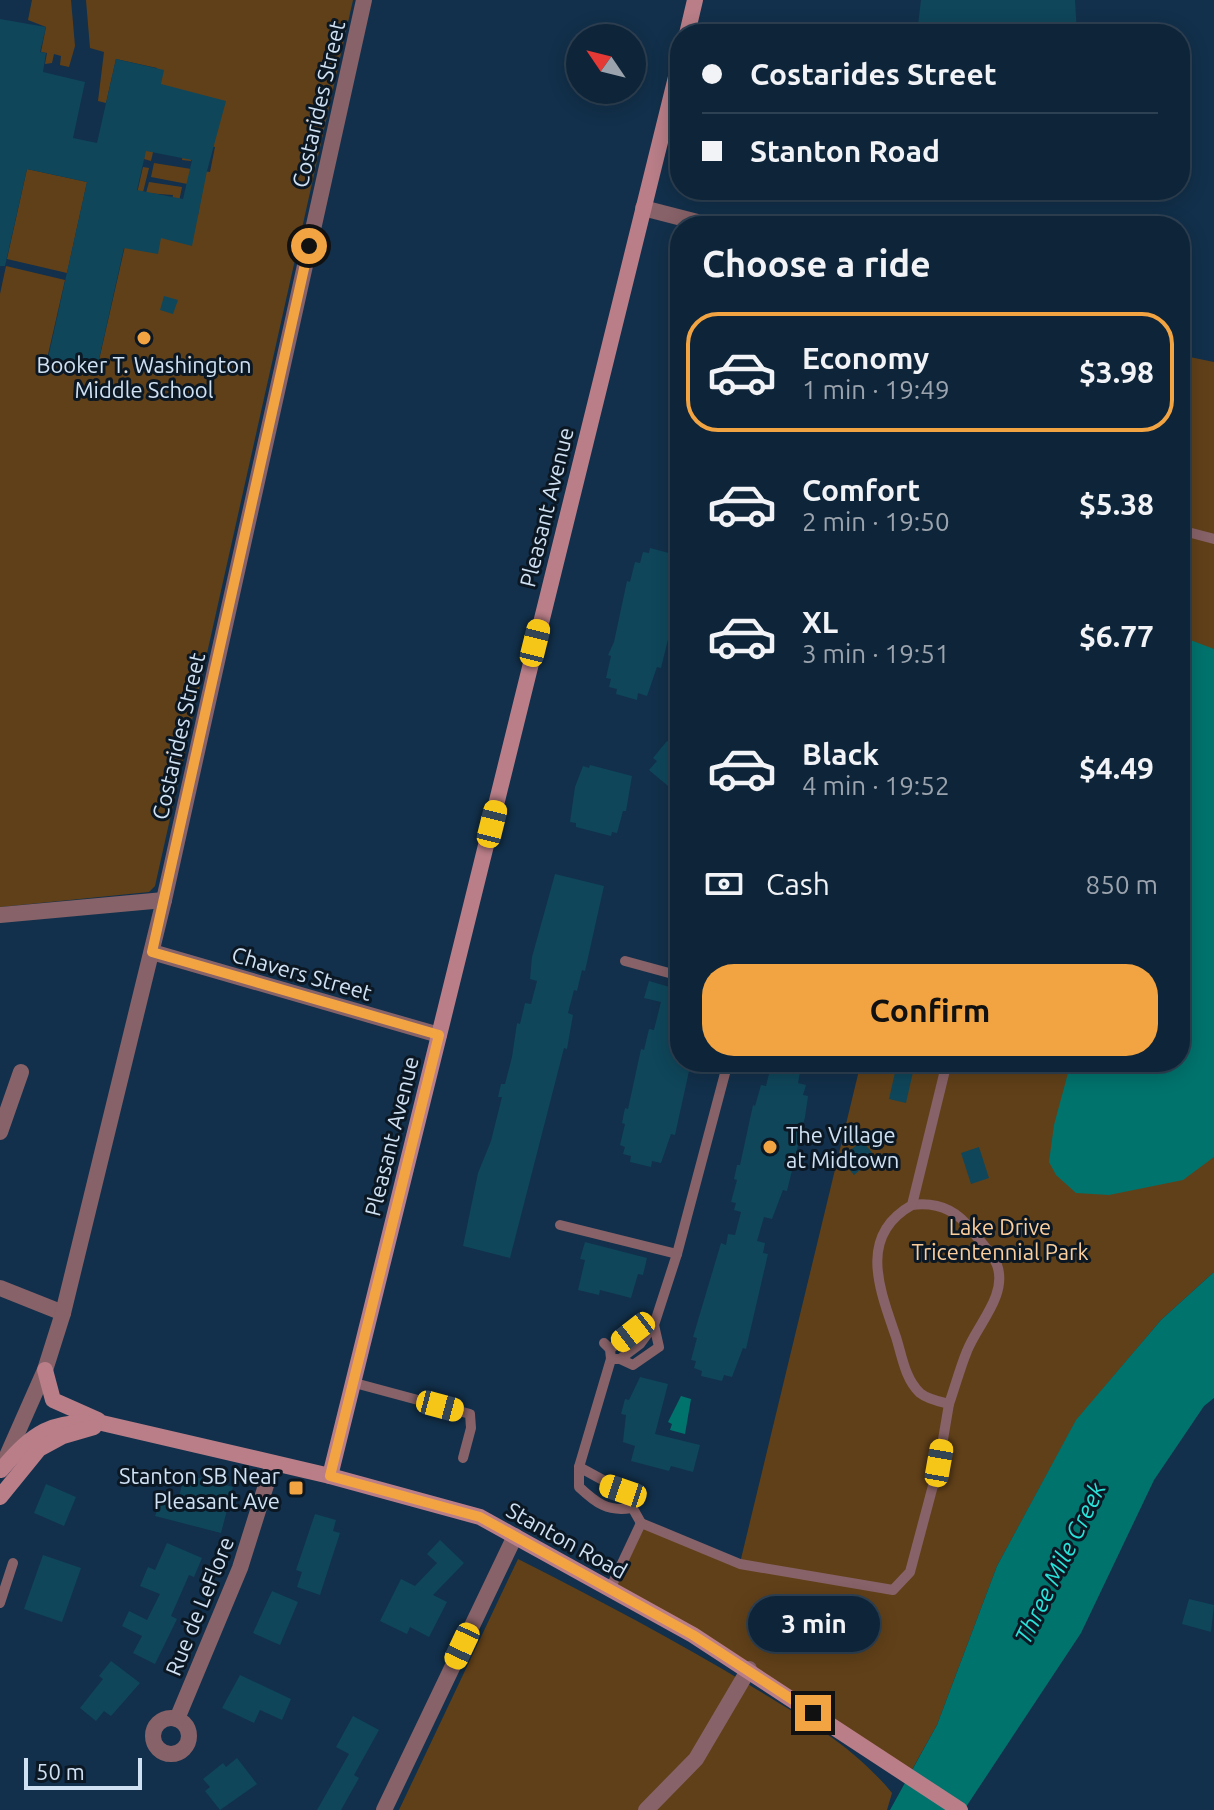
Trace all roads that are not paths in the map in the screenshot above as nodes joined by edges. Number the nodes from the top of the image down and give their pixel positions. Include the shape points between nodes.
1 (364, 0) edge
2 (695, 0) edge
3 (689, 24) edge
4 (670, 101) edge
5 (643, 208) junction
6 (674, 216) edge
7 (1190, 533) edge
8 (1214, 539) edge
9 (164, 900) junction
10 (0, 915) edge
11 (152, 952) junction
12 (625, 961) dead end
13 (670, 973) edge
14 (439, 1035) junction
15 (21, 1072) dead end
16 (725, 1072) edge
17 (945, 1072) edge
18 (0, 1132) edge
19 (912, 1205) junction
20 (560, 1225) dead end
21 (677, 1254) junction
22 (0, 1288) edge
23 (63, 1313) junction
24 (654, 1325) junction
25 (611, 1352) junction
26 (45, 1370) junction
27 (351, 1382) junction
28 (949, 1404) junction
29 (102, 1423) junction
30 (463, 1458) dead end
31 (273, 1463) junction
32 (579, 1467) junction
33 (0, 1471) edge
34 (330, 1476) junction
35 (0, 1497) edge
36 (631, 1508) junction
37 (641, 1523) junction
38 (515, 1536) junction
39 (13, 1563) dead end
40 (3, 1587) edge
41 (610, 1589) junction
42 (0, 1603) edge
43 (749, 1669) junction
44 (177, 1719) dead end
45 (384, 1810) edge
46 (646, 1810) edge
47 (960, 1810) edge

1 - 9 street, Costarides Street
2 - 3 street
4 - 5 street, Pleasant Avenue
5 - 6 street
5 - 14 street, Pleasant Avenue
7 - 8 lane
9 - 10 street
9 - 11 street, Costarides Street
11 - 14 street, Chavers Street
11 - 23 street, Costarides Street
12 - 13 lane
14 - 27 street, Pleasant Avenue
15 - 18 street
16 - 21 lane
17 - 19 lane
19 - 28 lane via 896,1214 883,1233 875,1263 906,1371 922,1395
19 - 28 lane via 930,1202 946,1208 966,1223 997,1264 995,1298 968,1348
20 - 21 lane
21 - 24 lane
22 - 23 street
23 - 26 street, Costarides Street
24 - 25 lane via 640,1328
24 - 25 lane via 659,1347 633,1365
25 - 32 lane
26 - 29 street, Stanton Road via 53,1400
26 - 33 street, Costarides Street
27 - 30 lane via 470,1414
27 - 34 street, Pleasant Avenue
28 - 37 lane via 910,1572 893,1590 740,1564
29 - 31 street, Stanton Road
29 - 33 street, Stanton Road via 67,1422 44,1430 26,1441
29 - 35 street via 39,1449
31 - 34 street, Stanton Road
31 - 44 street, Rue de LeFlore via 240,1568
32 - 36 lane via 623,1491
32 - 36 lane via 579,1487 594,1502 614,1511
34 - 38 street, Stanton Road via 480,1517
36 - 37 lane
37 - 41 lane
38 - 41 street, Stanton Road
38 - 45 street
39 - 40 lane
40 - 42 lane
41 - 43 street, Stanton Road
43 - 46 street via 696,1759
43 - 47 street, Stanton Road

